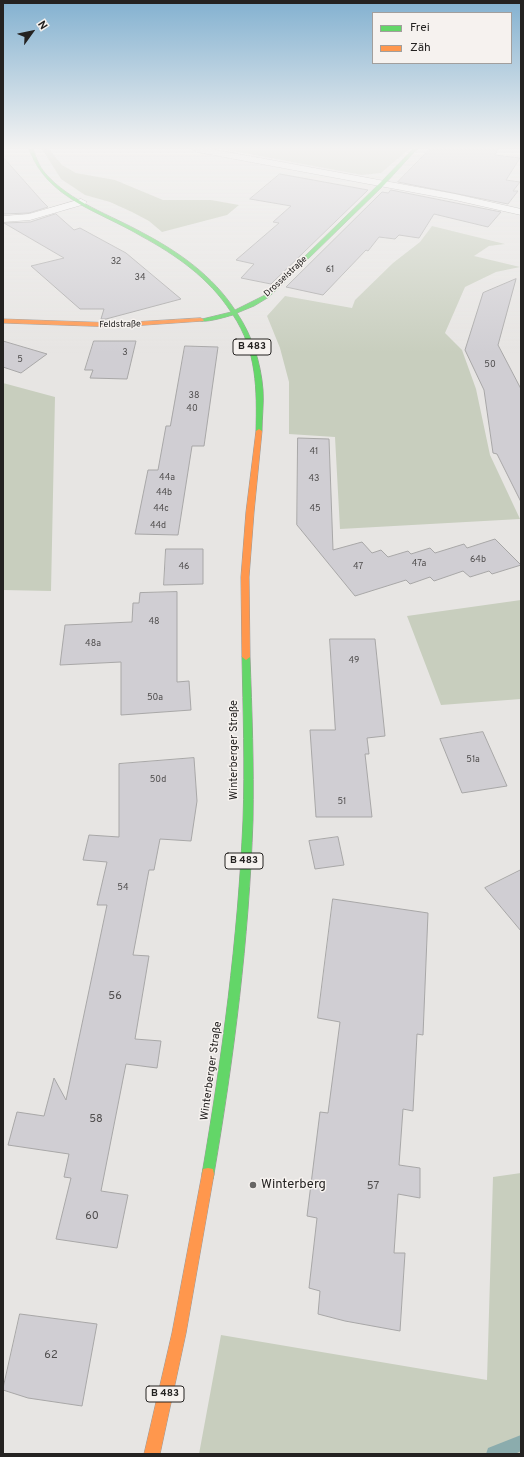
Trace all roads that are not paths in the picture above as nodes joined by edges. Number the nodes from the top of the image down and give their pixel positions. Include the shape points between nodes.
1 (30, 217) edge
2 (109, 217) edge
3 (348, 217) edge
4 (3, 219) edge
5 (236, 313) junction
6 (3, 321) edge
7 (152, 1454) edge

1 - 4 street
2 - 5 main road, Winterberger Straße / B 483 via 184,258 205,275
3 - 5 main road, Drosselstraße via 267,296
5 - 6 main road, Feldstraße via 211,318 125,325
5 - 7 main road, Winterberger Straße / B 483 via 254,351 262,402 247,539 245,583 249,768 242,919 235,994 216,1128 179,1335

